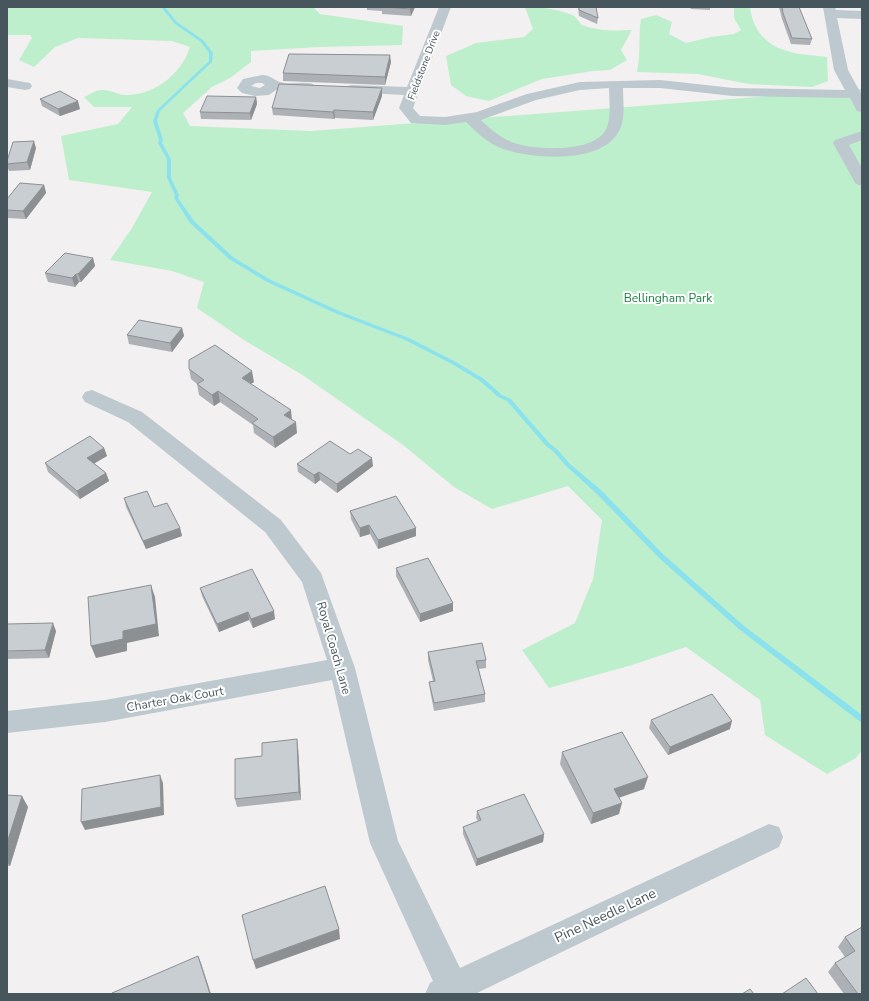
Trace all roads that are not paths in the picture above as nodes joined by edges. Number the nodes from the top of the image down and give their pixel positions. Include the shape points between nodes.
1 (445, 7) edge
2 (830, 10) edge
3 (862, 15) edge
4 (7, 82) edge
5 (616, 84) junction
6 (25, 86) dead end
7 (273, 86) dead end
8 (320, 87) edge
9 (335, 88) edge
10 (413, 91) junction
11 (854, 94) junction
12 (862, 108) edge
13 (469, 117) junction
14 (862, 135) edge
15 (862, 181) edge
16 (92, 397) dead end
17 (342, 668) junction
18 (7, 722) edge
19 (769, 837) dead end
20 (447, 991) edge

1 - 10 street, Fieldstone Drive
2 - 3 street
2 - 11 street via 841,70
4 - 6 street
5 - 11 street via 660,84 733,92
5 - 13 street via 580,86 532,97 480,116
5 - 13 street via 612,132 600,144 581,150 558,153 508,146 487,135
7 - 8 street
9 - 10 street
10 - 13 street, Fieldstone Drive via 406,108 416,120 445,121
11 - 12 street
14 - 15 street via 840,143
16 - 17 street, Royal Coach Lane via 135,417 273,526 313,579
17 - 18 street, Charter Oak Court via 105,711
17 - 20 street, Royal Coach Lane via 384,843
19 - 20 street, Pine Needle Lane

